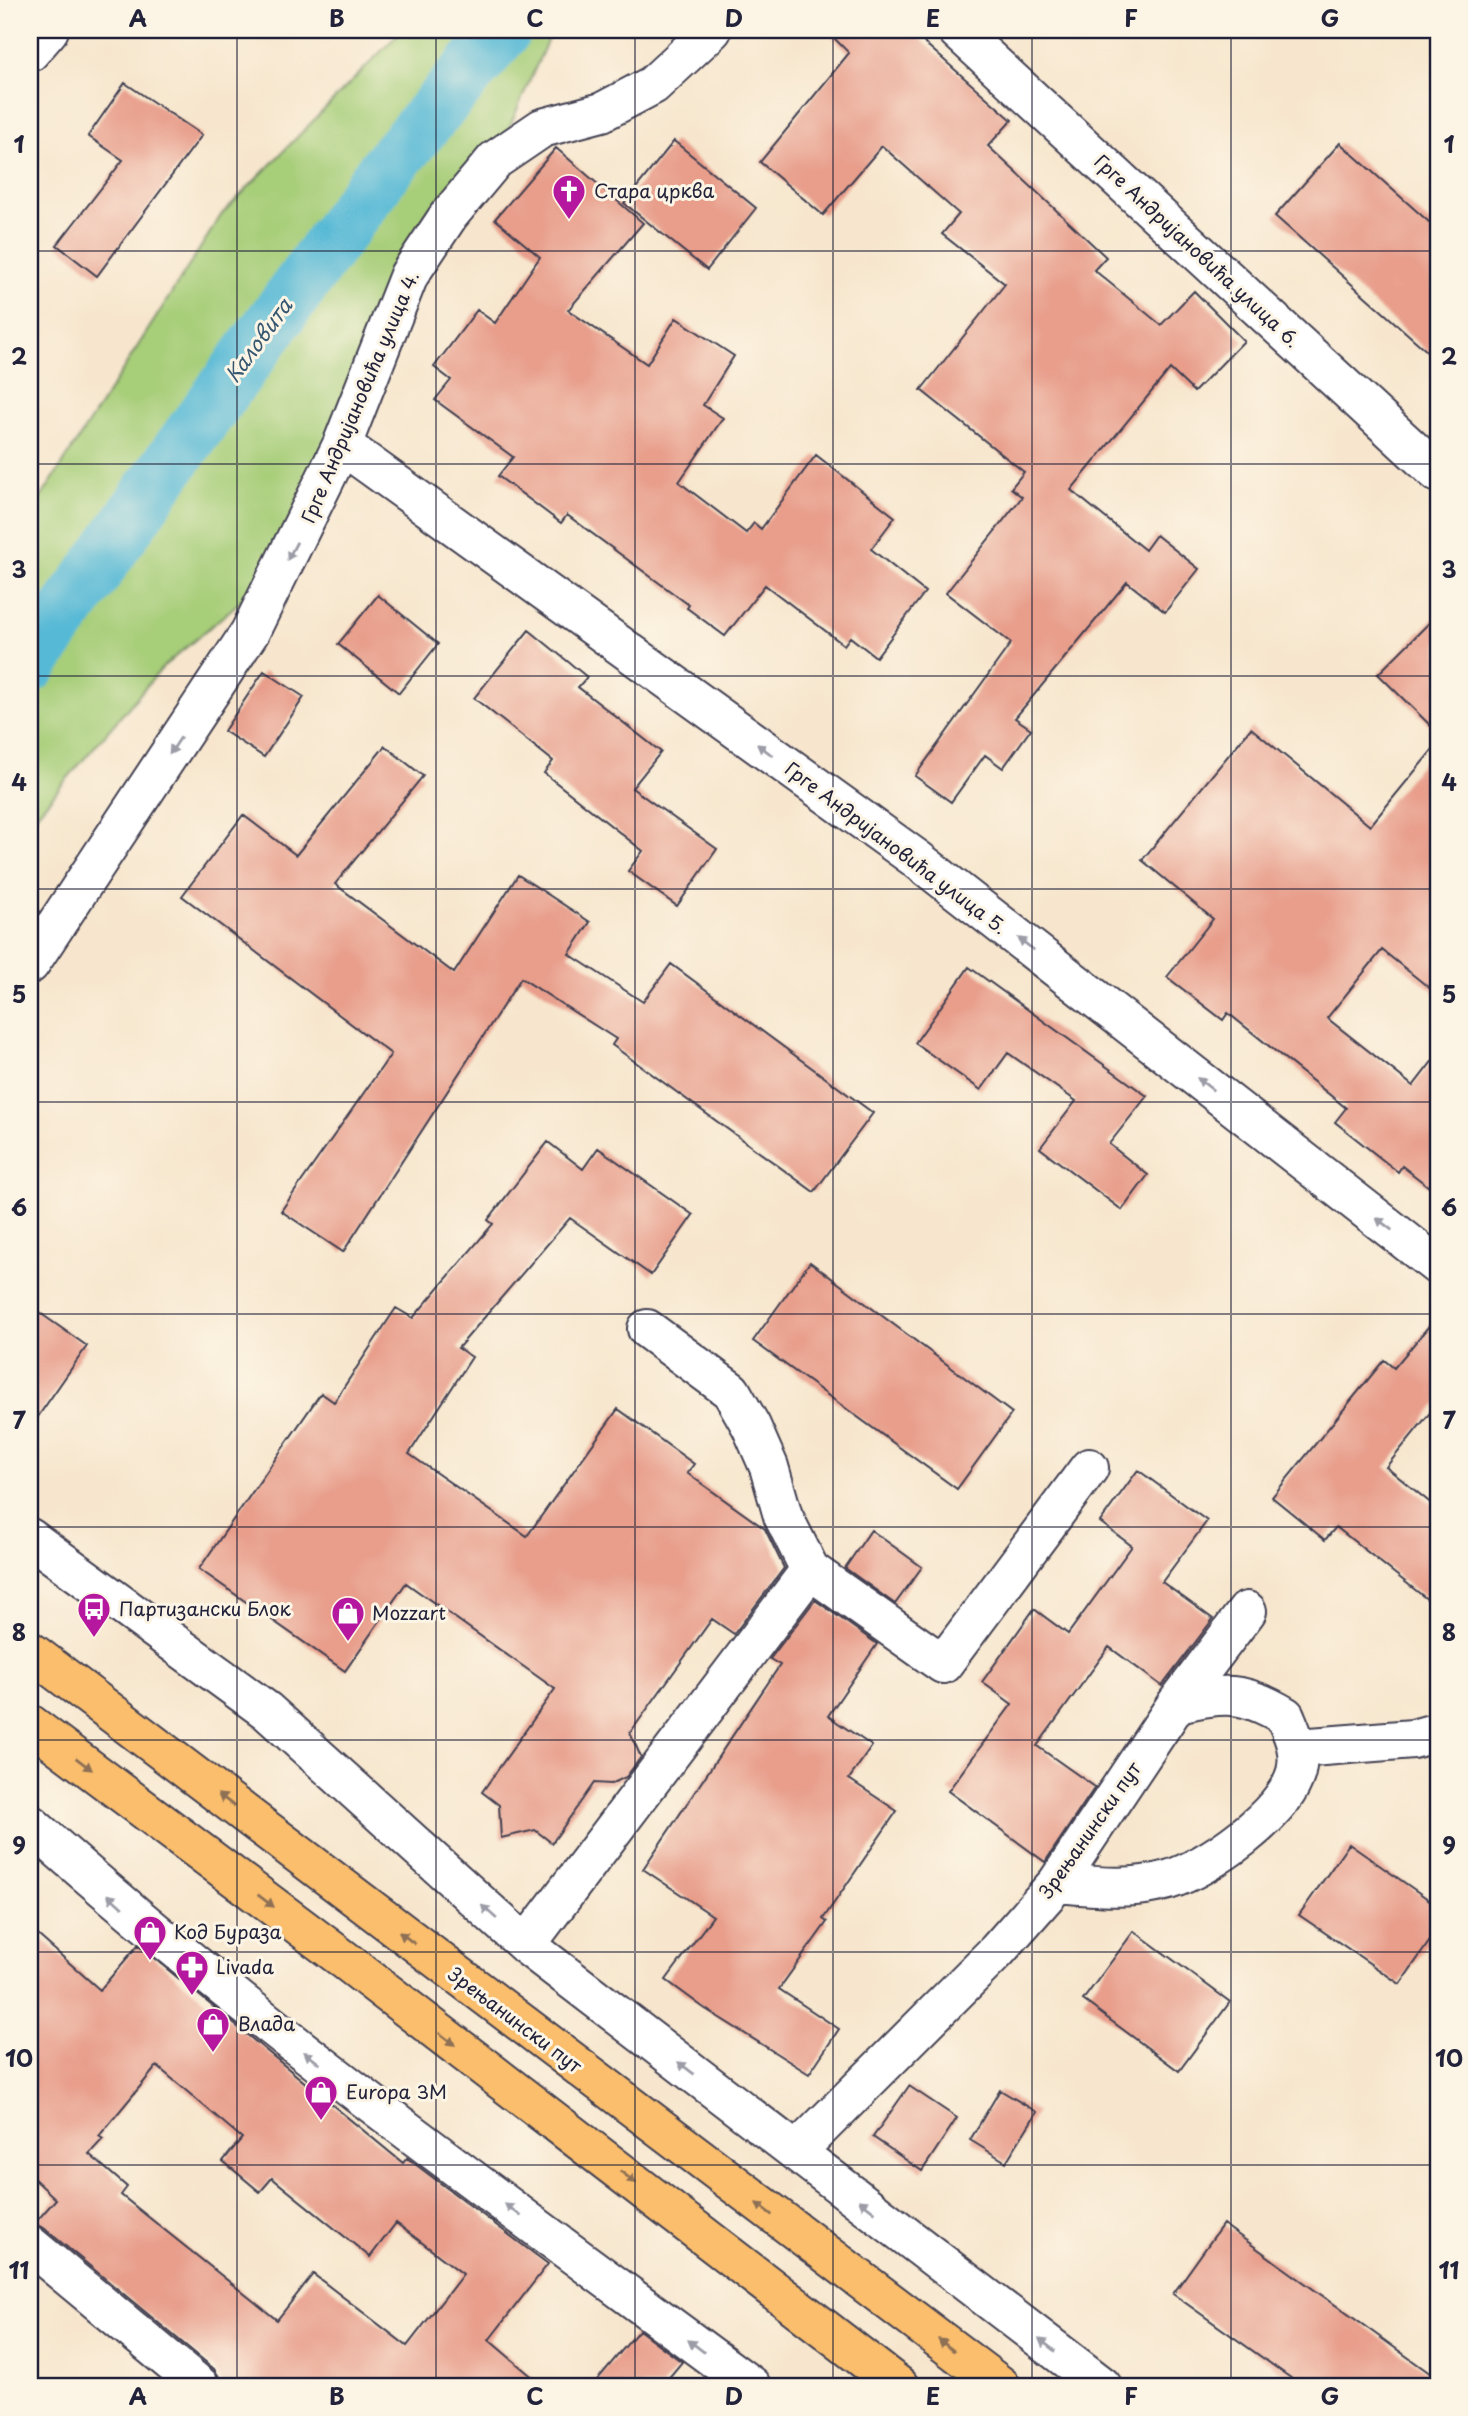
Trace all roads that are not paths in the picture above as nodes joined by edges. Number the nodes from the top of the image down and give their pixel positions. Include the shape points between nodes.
1 (49, 30) edge
2 (712, 30) edge
3 (957, 30) edge
4 (30, 52) edge
5 (342, 445) junction
6 (1438, 473) edge
7 (30, 964) edge
8 (1438, 1266) edge
9 (647, 1329) dead end
10 (1089, 1468) dead end
11 (30, 1538) edge
12 (810, 1570) junction
13 (1247, 1611) dead end
14 (30, 1651) edge
15 (1177, 1703) junction
16 (30, 1724) edge
17 (1438, 1732) edge
18 (1298, 1748) junction
19 (30, 1824) edge
20 (1057, 1883) junction
21 (526, 1945) junction
22 (796, 2152) junction
23 (30, 2245) edge
24 (200, 2386) edge
25 (751, 2386) edge
26 (899, 2386) edge
27 (1001, 2386) edge
28 (1102, 2386) edge

1 - 4 street
2 - 5 street, Грге Андријановића улица 4. via 653,85 602,112 542,128 495,160 449,215 409,275
3 - 6 street, Грге Андријановића улица 6.
5 -> 7 street, Грге Андријановића улица 4. via 250,632
8 -> 5 street, Грге Андријановића улица 5. via 918,860
9 - 12 street via 731,1391 751,1426 783,1516
10 - 12 street via 943,1664
21 -> 11 street via 267,1711
12 - 21 street
13 - 15 street, Зрењанински пут
27 -> 14 main road, Зрењанински пут
15 - 18 street via 1220,1694 1262,1702 1284,1716
15 - 20 street, Зрењанински пут
16 -> 26 main road
17 - 18 street via 1413,1739
18 - 20 street via 1295,1774 1280,1801 1245,1836 1203,1864 1169,1880 1128,1888
25 -> 19 street via 352,2090 132,1916
20 - 22 street, Зрењанински пут via 997,1951
22 -> 21 street
28 -> 22 street
23 - 24 street

